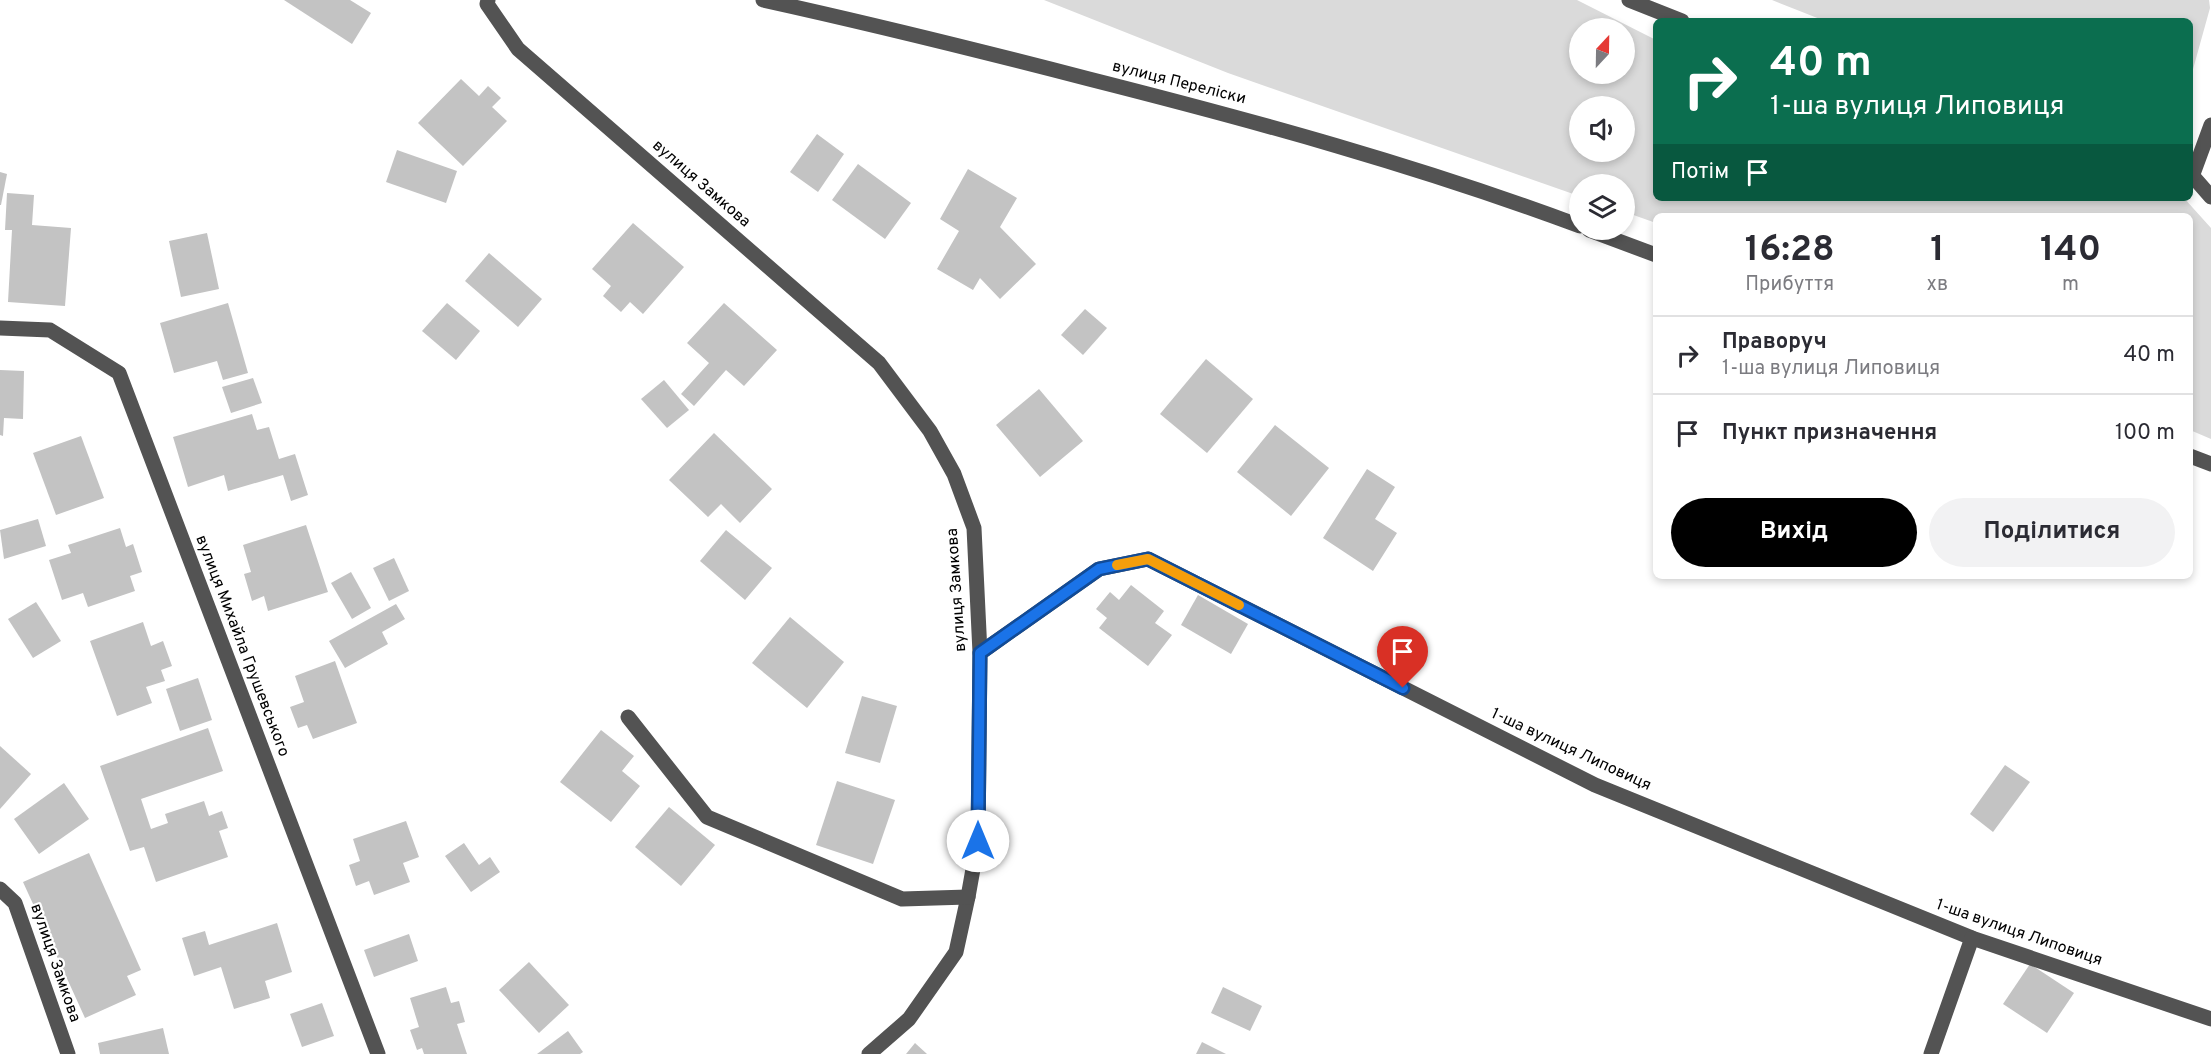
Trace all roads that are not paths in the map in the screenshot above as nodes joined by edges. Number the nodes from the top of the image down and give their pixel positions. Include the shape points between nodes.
1 (488, 0) edge
2 (763, 0) edge
3 (1629, 0) edge
4 (1674, 18) edge
5 (2211, 125) edge
6 (2193, 171) edge
7 (2193, 175) edge
8 (2211, 197) edge
9 (1569, 222) edge
10 (1616, 240) edge
11 (1653, 254) edge
12 (0, 328) edge
13 (2193, 457) edge
14 (2211, 464) edge
15 (980, 653) junction
16 (628, 717) dead end
17 (0, 889) edge
18 (969, 897) junction
19 (1972, 938) junction
20 (2211, 1019) edge
21 (68, 1054) edge
22 (378, 1054) edge
23 (869, 1054) edge
24 (1931, 1054) edge

1 - 15 street, вулиця Замкова via 518,49 885,371 930,431 954,474 974,528
2 - 9 street, вулиця Переліски via 866,22 1268,124
3 - 4 street
5 - 6 street
7 - 8 street
10 - 11 street
12 - 22 street, вулиця Михайла Грушевського via 50,330 119,373
13 - 14 street
15 - 18 street, вулиця Замкова via 978,841
15 - 19 street, 1-ша вулиця Липовиця via 1099,569 1148,559 1595,785
16 - 18 street via 707,817 902,898
17 - 21 street, вулиця Замкова via 15,903
18 - 23 street, вулиця Замкова via 956,952 909,1019
19 - 20 street, 1-ша вулиця Липовиця
19 - 24 street

